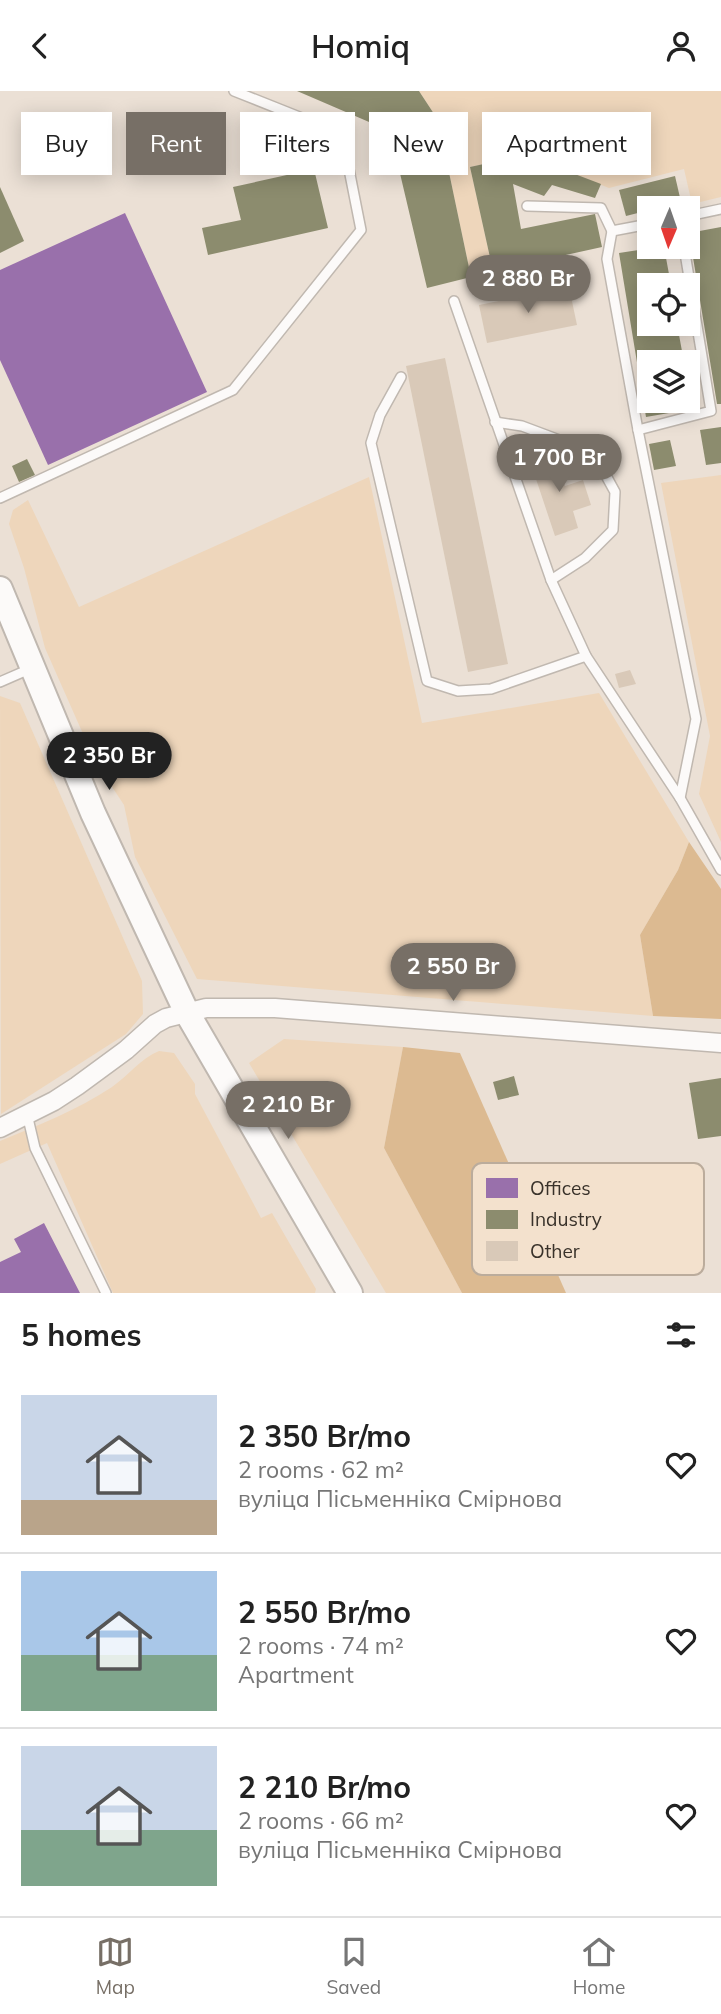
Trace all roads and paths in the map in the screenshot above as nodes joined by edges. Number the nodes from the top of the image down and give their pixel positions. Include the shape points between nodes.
1 (234, 91) edge
2 (527, 206) dead end
3 (721, 209) edge
4 (700, 213) edge
5 (637, 226) edge
6 (612, 231) junction
7 (686, 259) edge
8 (454, 301) dead end
9 (401, 377) dead end
10 (495, 422) junction
11 (638, 430) junction
12 (0, 498) edge
13 (551, 580) junction
14 (0, 589) edge
15 (586, 656) junction
16 (34, 667) junction
17 (0, 681) edge
18 (680, 798) junction
19 (721, 870) edge
20 (186, 1011) junction
21 (721, 1043) edge
22 (27, 1114) junction
23 (0, 1128) edge
24 (106, 1293) edge
25 (350, 1293) edge

1 - 12 lane via 342,134 362,230 233,390
2 - 6 lane via 601,208
3 - 4 lane
5 - 6 lane
6 - 11 lane via 607,259
7 - 11 lane via 711,411
8 - 10 lane
9 - 15 lane via 371,443 426,681 458,691 491,689
10 - 13 lane
10 - 13 lane via 522,426 570,444 598,461 615,492 613,530 585,558
11 - 18 lane via 696,719
13 - 15 lane
14 - 16 main road
15 - 18 lane
16 - 17 lane
16 - 20 main road via 93,813
18 - 19 lane
20 - 21 street via 228,1006 275,1008
20 - 22 street via 155,1024 100,1070
20 - 25 main road
22 - 23 street
22 - 24 lane via 35,1148

